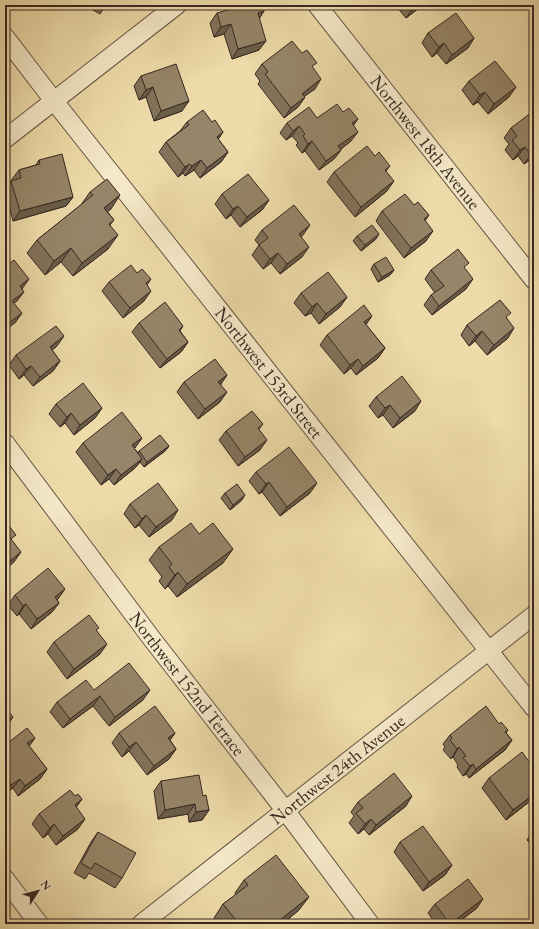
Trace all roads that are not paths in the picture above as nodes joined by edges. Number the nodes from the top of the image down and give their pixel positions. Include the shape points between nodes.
1 (177, 5) edge
2 (318, 5) edge
3 (5, 37) edge
4 (54, 101) junction
5 (5, 140) edge
6 (534, 280) edge
7 (5, 443) edge
8 (534, 615) edge
9 (489, 651) junction
10 (534, 708) edge
11 (285, 810) junction
12 (5, 879) edge
13 (39, 924) edge
14 (141, 924) edge
15 (370, 924) edge

1 - 4 street
2 - 6 street, Northwest 18th Avenue
3 - 4 street, Northwest 153rd Street
4 - 5 street
4 - 9 street, Northwest 153rd Street
7 - 11 street, Northwest 152nd Terrace via 152,639
8 - 9 street, Northwest 24th Avenue
9 - 10 street, Northwest 153rd Street
9 - 11 street, Northwest 24th Avenue
11 - 14 street, Northwest 24th Avenue
11 - 15 street, Northwest 152nd Terrace
12 - 13 street

